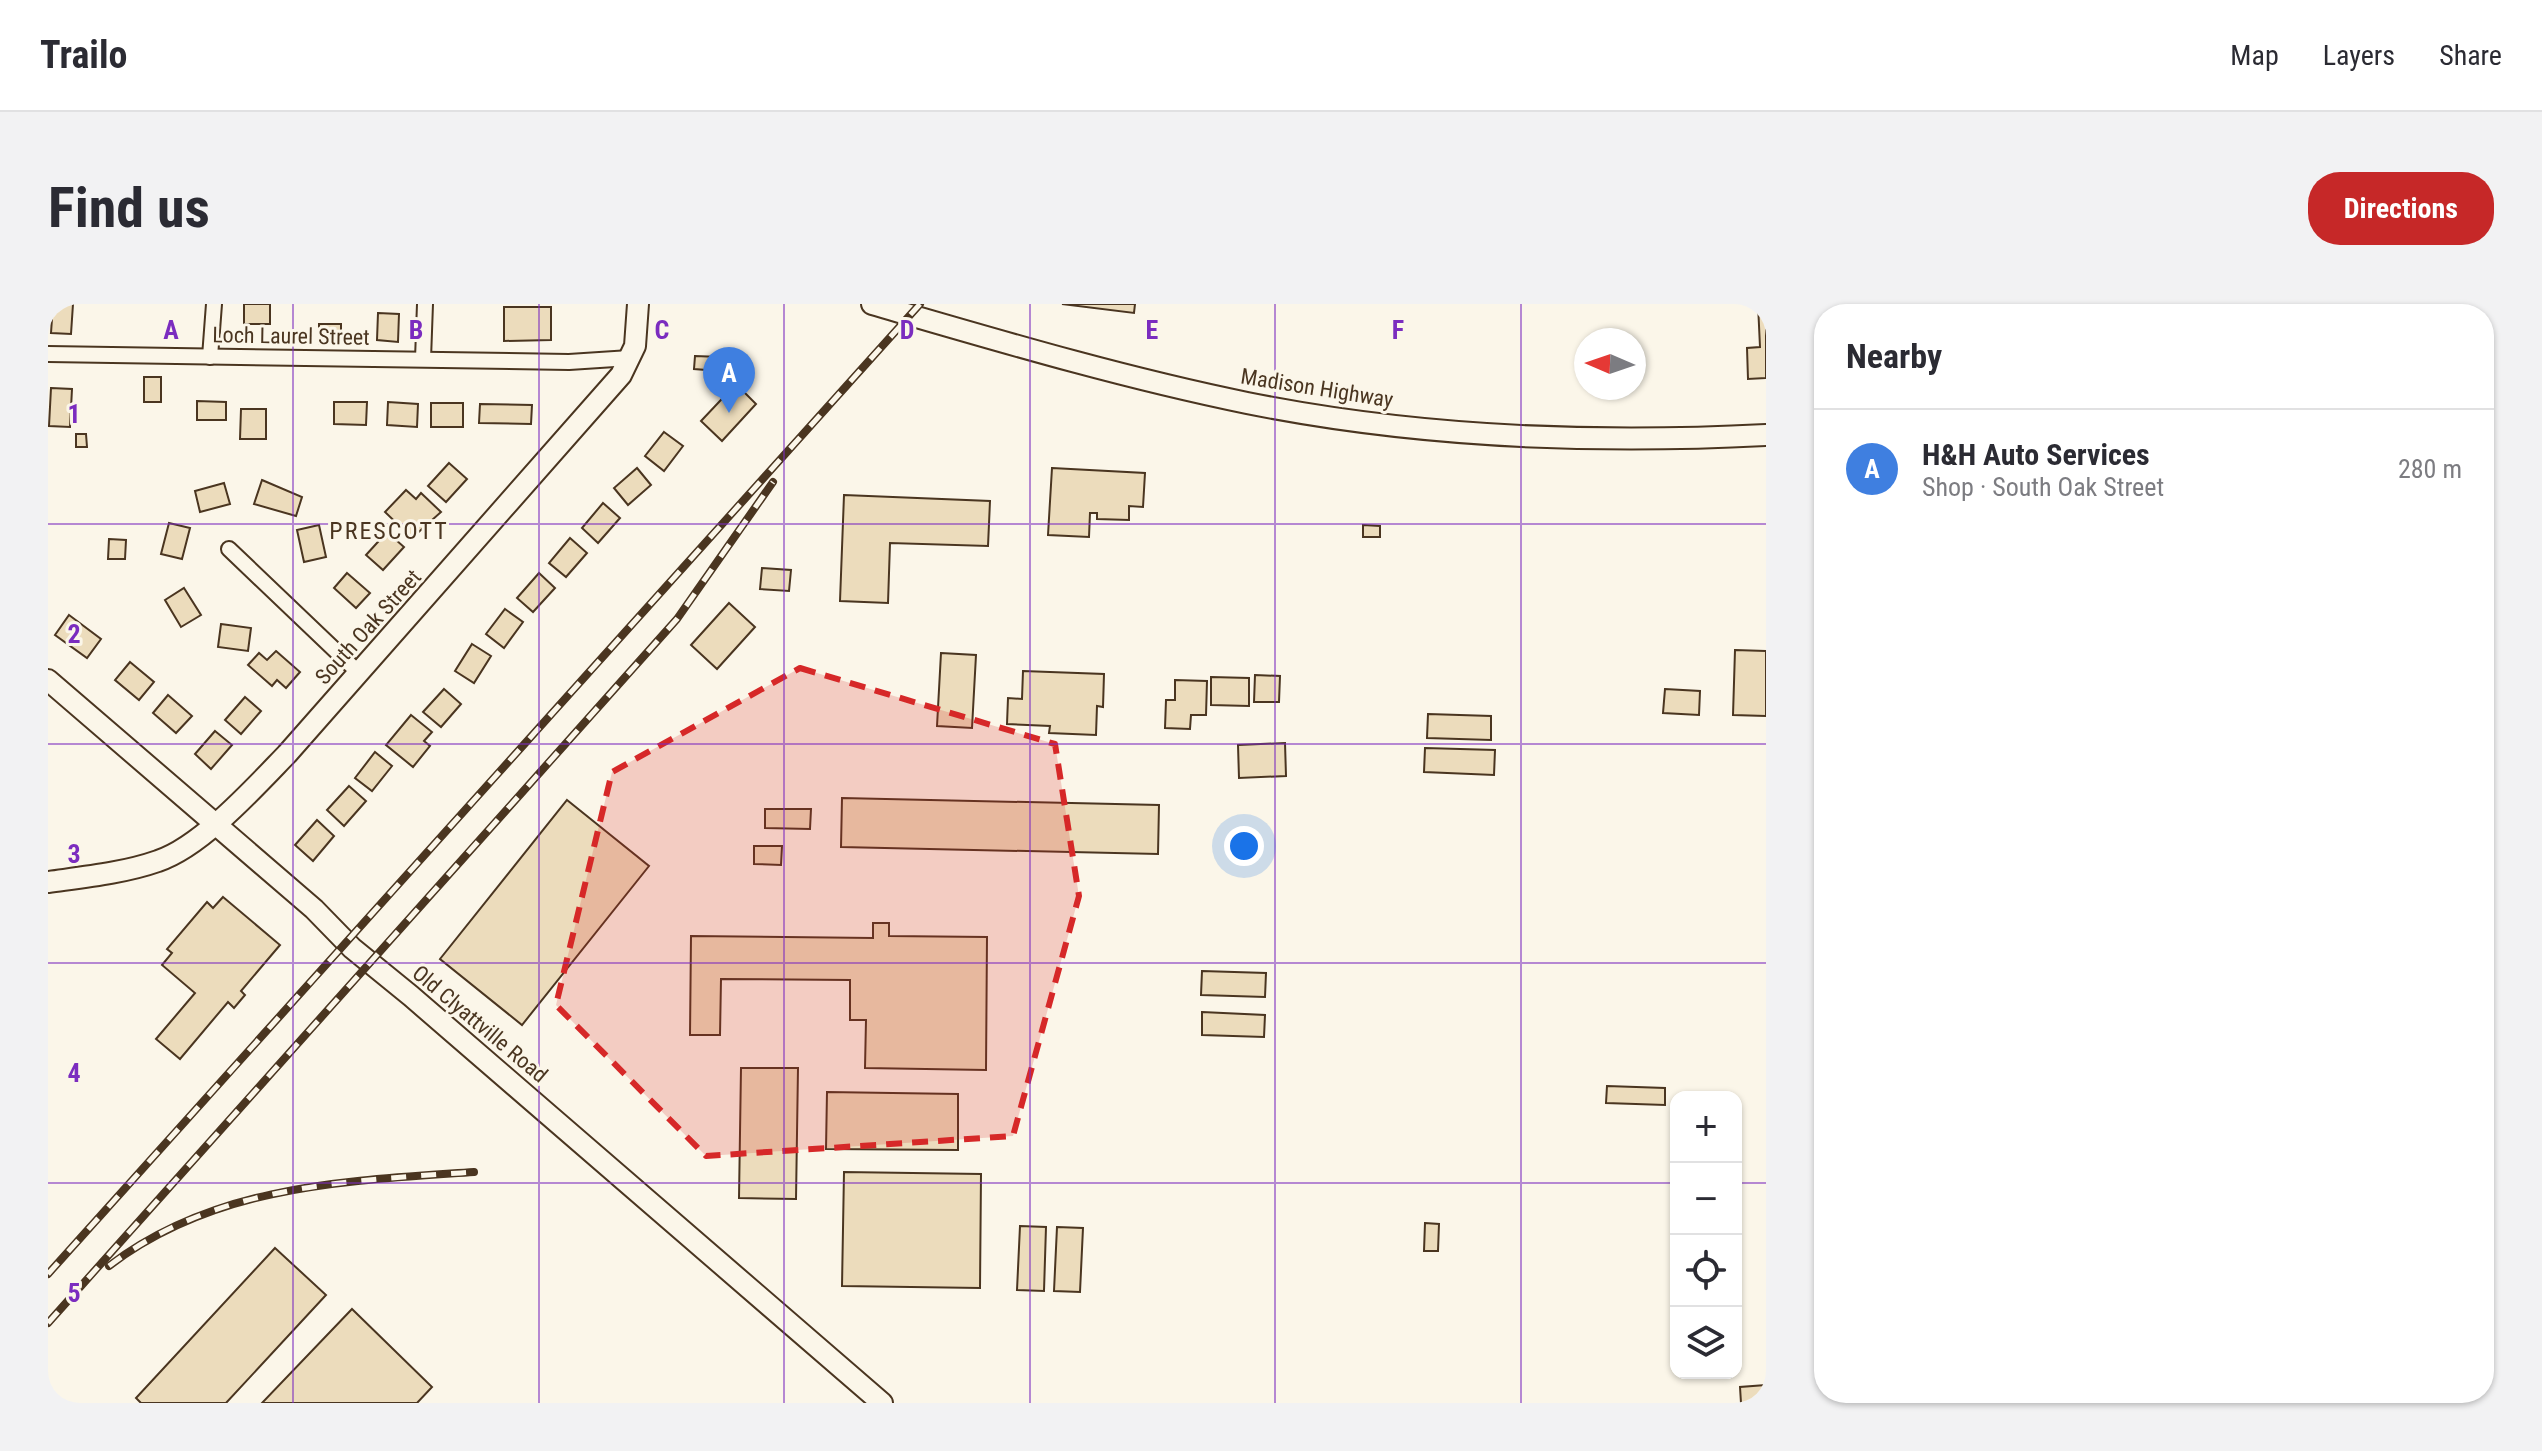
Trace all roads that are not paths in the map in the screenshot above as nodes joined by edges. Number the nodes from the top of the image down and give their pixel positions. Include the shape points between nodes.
1 (214, 304) edge
2 (425, 304) edge
3 (638, 304) edge
4 (872, 304) edge
5 (48, 354) edge
6 (210, 357) junction
7 (630, 358) junction
8 (423, 359) junction
9 (1766, 435) edge
10 (229, 549) dead end
11 (359, 673) junction
12 (48, 680) edge
13 (214, 825) junction
14 (48, 882) edge
15 (882, 1403) edge

1 - 6 street
2 - 8 street
3 - 7 main road, South Oak Street
4 - 9 main road, Madison Highway via 1197,392 1300,412 1539,437
5 - 6 street, Loch Laurel Street
6 - 8 street, Loch Laurel Street
7 - 8 street, Loch Laurel Street
7 - 11 main road, South Oak Street via 586,419
10 - 11 street
11 - 13 main road, South Oak Street
12 - 13 main road, Old Clyattville Road
13 - 14 main road, South Oak Street via 158,862
13 - 15 main road, Old Clyattville Road

